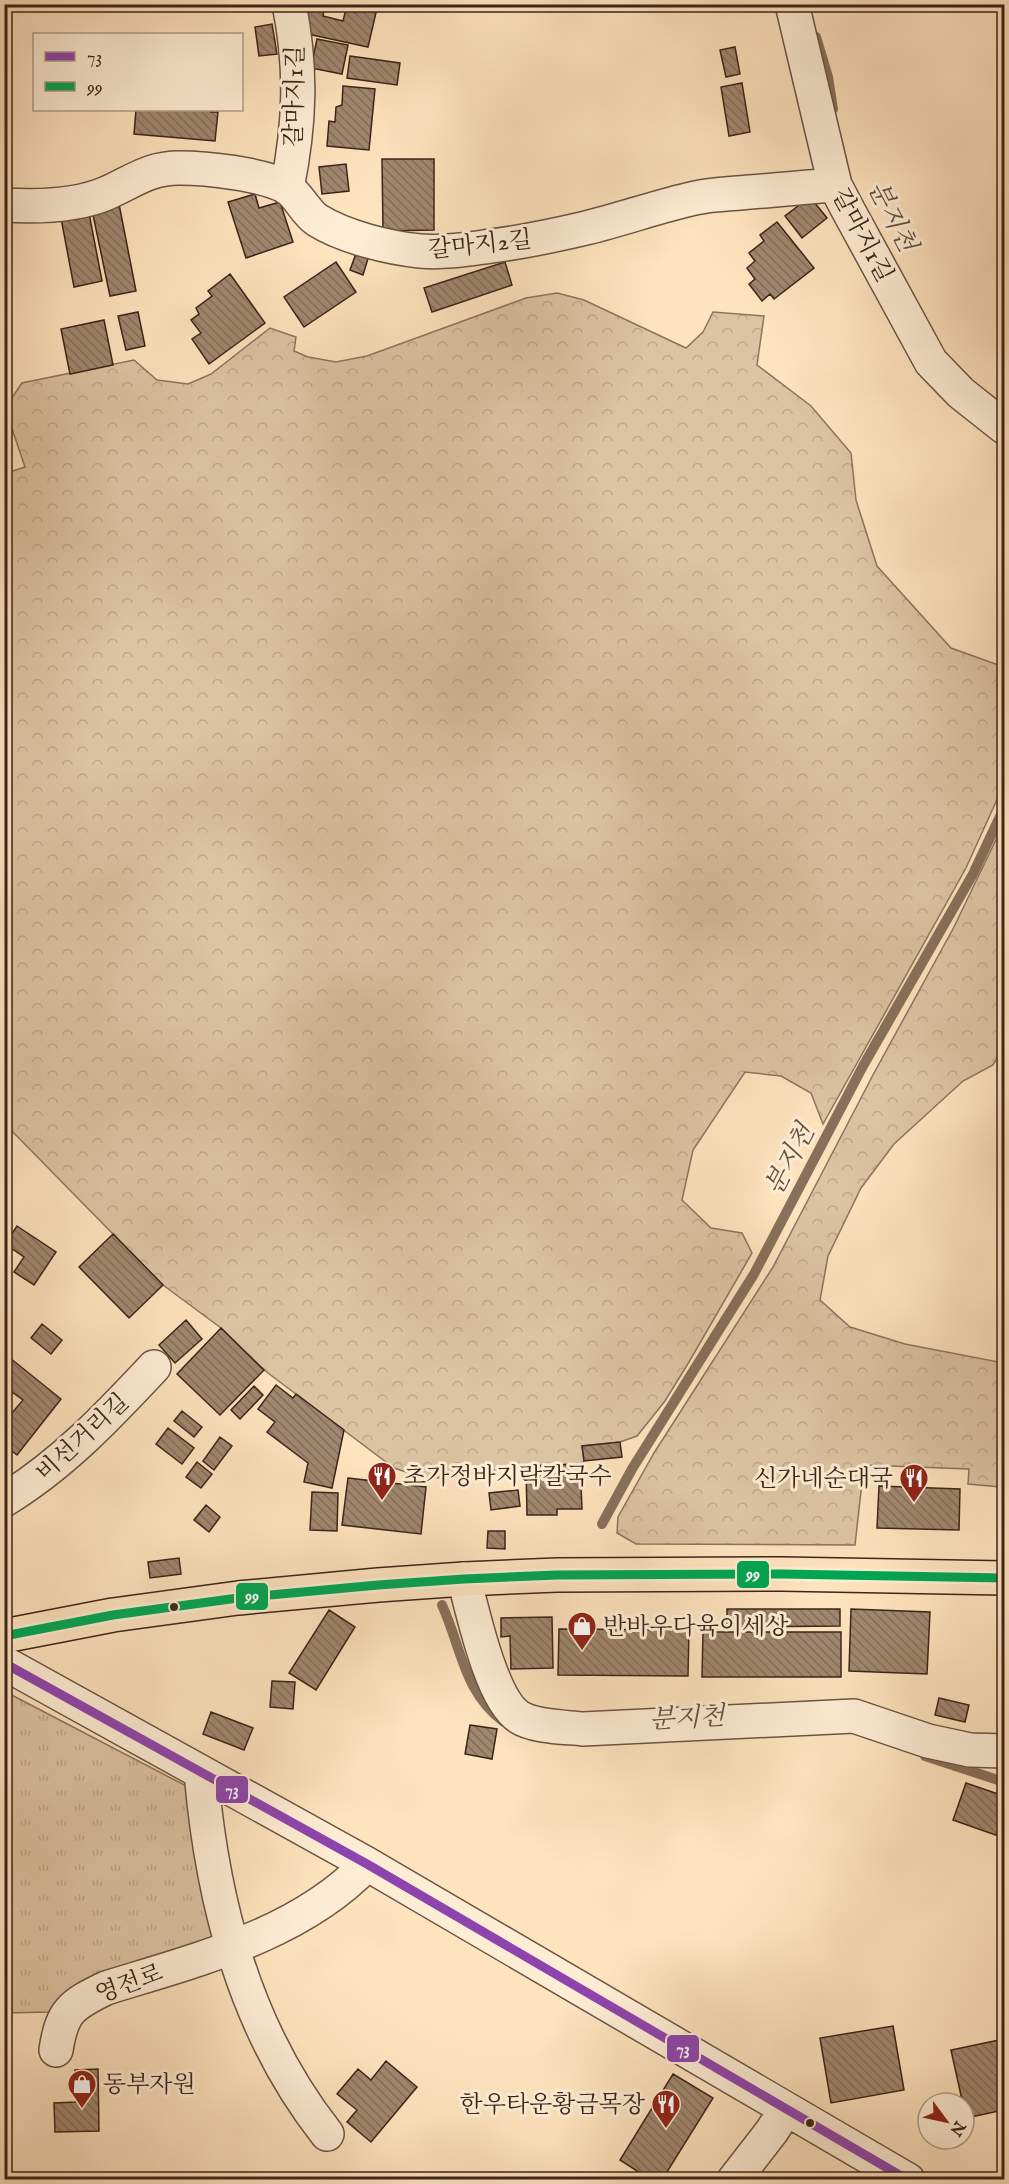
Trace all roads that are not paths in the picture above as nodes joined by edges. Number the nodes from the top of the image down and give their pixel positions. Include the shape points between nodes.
1 (289, 4) edge
2 (792, 4) edge
3 (835, 185) junction
4 (287, 188) junction
5 (4, 205) edge
6 (1005, 427) edge
7 (154, 1367) dead end
8 (4, 1500) edge
9 (1005, 1578) edge
10 (464, 1579) junction
11 (4, 1636) edge
12 (4, 1663) edge
13 (1005, 1751) edge
14 (201, 1772) junction
15 (367, 1864) junction
16 (232, 1946) junction
17 (56, 2050) dead end
18 (786, 2109) junction
19 (327, 2134) dead end
20 (734, 2180) edge
21 (908, 2180) edge

1 - 4 street, 갈마지1길 via 299,70 294,151
2 - 3 street, 갈마지1길
3 - 4 street, 갈마지2길 via 697,198 529,240 422,252 392,247 331,227 316,219
3 - 6 street, 갈마지1길 via 931,362 961,393
4 - 5 street, 갈마지2길 via 261,178 165,168 92,198 30,206
7 - 8 street, 비선거리길 via 73,1449 31,1484
9 - 10 main road via 782,1574
10 - 11 main road via 238,1598 113,1615
10 - 13 street via 490,1669 503,1699 519,1717 540,1724 583,1729 854,1716 928,1741 970,1750
12 - 14 street
14 - 15 street
14 - 16 street via 210,1852
15 - 16 street, 영전로 via 328,1900
15 - 18 street
16 - 17 street, 영전로 via 85,1998 64,2018
16 - 19 street via 271,2047 287,2078
18 - 20 street
18 - 21 street

